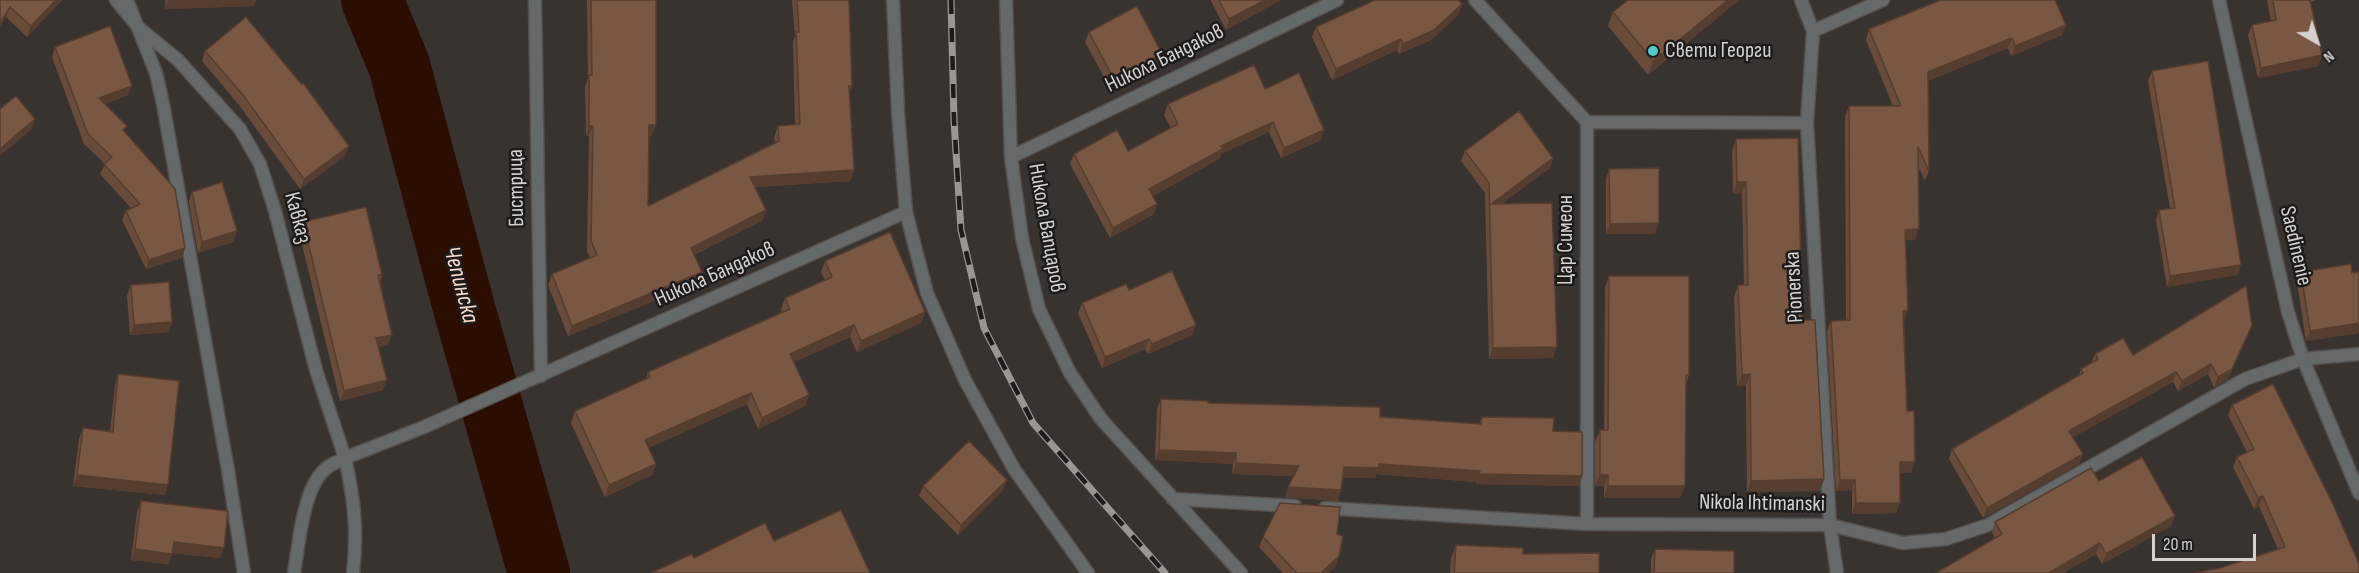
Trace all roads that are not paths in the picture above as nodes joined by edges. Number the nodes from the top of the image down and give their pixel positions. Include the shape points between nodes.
1 (116, 0) edge
2 (127, 0) edge
3 (535, 0) edge
4 (893, 0) edge
5 (1006, 0) edge
6 (1337, 0) edge
7 (1475, 0) edge
8 (1801, 0) edge
9 (1883, 0) edge
10 (2219, 0) edge
11 (139, 28) junction
12 (1813, 31) junction
13 (1587, 122) junction
14 (1807, 123) junction
15 (1011, 157) junction
16 (906, 212) junction
17 (2359, 354) edge
18 (2303, 359) junction
19 (536, 377) junction
20 (345, 458) junction
21 (2359, 493) edge
22 (1173, 499) junction
23 (1587, 524) junction
24 (1830, 525) junction
25 (244, 573) edge
26 (294, 573) edge
27 (353, 573) edge
28 (1088, 573) edge
29 (1241, 573) edge
30 (1838, 573) edge

1 - 11 street
2 - 11 street
3 - 19 street, Бистрица
4 - 16 street
5 - 15 street, Никола Вапцаров
6 - 15 street, Никола Бандаков
7 - 13 street
8 - 12 street, Pionerska
9 - 12 street
10 - 18 street, Saedinenie via 2288,312
11 - 20 street, Кавказ via 178,60 208,93 240,129 260,164 316,370
11 - 25 street via 163,104
12 - 14 street, Pionerska
13 - 14 street
13 - 23 street, Цар Симеон
14 - 24 street, Pionerska
15 - 22 street, Никола Вапцаров via 1022,238 1039,309 1070,373 1101,420
16 - 19 street, Никола Бандаков
16 - 28 street via 927,293 965,380 1014,469
17 - 18 street, Nikola Ihtimanski
18 - 21 street, Saedinenie
18 - 24 street, Nikola Ihtimanski via 2245,379 1988,525 1946,539 1903,543
19 - 20 street, Никола Бандаков
20 - 26 street, Никола Бандаков via 327,467 313,486
20 - 27 street, Кавказ via 354,498
22 - 23 street, Nikola Ihtimanski
22 - 29 street, Никола Вапцаров
23 - 24 street, Nikola Ihtimanski
24 - 30 street, Pionerska

